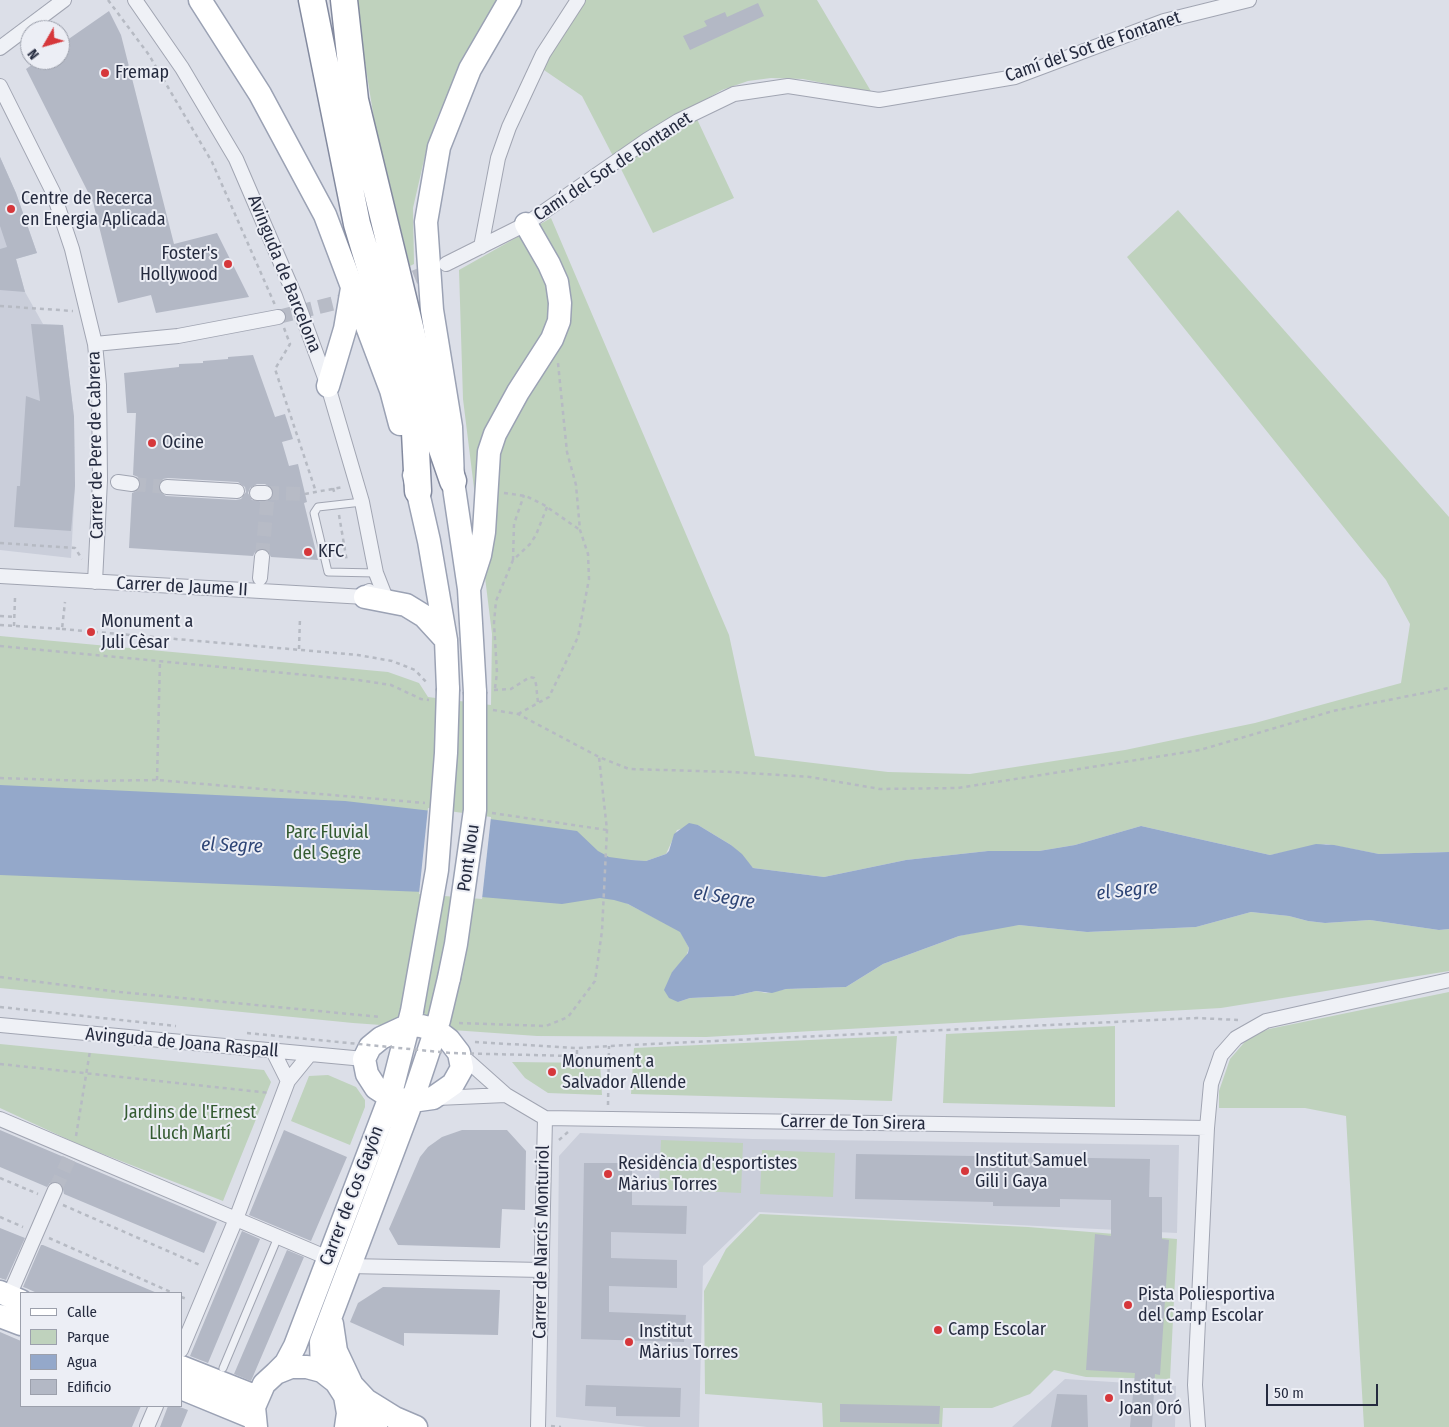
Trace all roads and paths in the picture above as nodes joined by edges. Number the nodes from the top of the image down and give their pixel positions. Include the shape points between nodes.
1 (50, 0) edge
2 (64, 0) edge
3 (74, 0) edge
4 (108, 0) edge
5 (135, 0) edge
6 (200, 0) edge
7 (312, 0) edge
8 (344, 0) edge
9 (510, 0) edge
10 (578, 0) edge
11 (1249, 0) edge
12 (48, 20) edge
13 (0, 38) edge
14 (20, 42) edge
15 (0, 48) edge
16 (0, 57) edge
17 (0, 86) edge
18 (526, 224) junction
19 (481, 247) junction
20 (446, 264) tunnel mouth
21 (352, 284) junction
22 (0, 306) edge
23 (88, 312) junction
24 (279, 316) junction
25 (552, 339) junction
26 (96, 344) junction
27 (328, 386) junction
28 (453, 482) junction
29 (347, 486) dead end
30 (167, 487) tunnel mouth
31 (333, 488) junction
32 (237, 491) dead end
33 (418, 491) junction
34 (316, 492) junction
35 (485, 493) junction
36 (305, 494) tunnel mouth
37 (524, 495) junction
38 (362, 502) junction
39 (336, 504) junction
40 (547, 507) junction
41 (580, 530) junction
42 (0, 543) edge
43 (262, 557) tunnel mouth
44 (513, 560) junction
45 (376, 573) junction
46 (342, 574) junction
47 (0, 576) edge
48 (260, 578) dead end
49 (95, 582) junction
50 (468, 589) junction
51 (365, 597) junction
52 (15, 598) dead end
53 (387, 601) junction
54 (65, 602) dead end
55 (0, 616) edge
56 (14, 617) junction
57 (300, 618) dead end
58 (0, 625) edge
59 (14, 626) junction
60 (62, 629) junction
61 (446, 640) junction
62 (0, 646) edge
63 (299, 649) junction
64 (160, 660) junction
65 (1449, 688) edge
66 (436, 692) junction
67 (487, 697) junction
68 (538, 703) junction
69 (518, 714) junction
70 (599, 757) junction
71 (0, 778) edge
72 (157, 780) junction
73 (434, 804) dead end
74 (482, 811) dead end
75 (607, 830) junction
76 (0, 977) edge
77 (1449, 980) edge
78 (0, 1007) edge
79 (410, 1019) junction
80 (1266, 1021) junction
81 (438, 1024) junction
82 (0, 1025) edge
83 (178, 1026) dead end
84 (238, 1032) dead end
85 (609, 1046) junction
86 (466, 1047) junction
87 (577, 1048) junction
88 (90, 1051) dead end
89 (273, 1051) junction
90 (310, 1054) junction
91 (364, 1059) junction
92 (0, 1064) edge
93 (87, 1074) junction
94 (288, 1081) junction
95 (271, 1093) dead end
96 (506, 1095) junction
97 (390, 1097) junction
98 (422, 1099) junction
99 (608, 1107) dead end
100 (545, 1118) junction
101 (0, 1119) edge
102 (1207, 1128) junction
103 (77, 1136) dead end
104 (0, 1178) edge
105 (53, 1195) junction
106 (0, 1217) edge
107 (236, 1219) junction
108 (36, 1233) junction
109 (278, 1236) junction
110 (338, 1262) junction
111 (542, 1270) junction
112 (214, 1272) junction
113 (171, 1292) edge
114 (8, 1301) edge
115 (331, 1310) junction
116 (20, 1322) edge
117 (182, 1348) edge
118 (182, 1368) edge
119 (223, 1368) dead end
120 (322, 1371) junction
121 (276, 1374) junction
122 (182, 1388) edge
123 (156, 1407) edge
124 (255, 1414) edge
125 (347, 1420) edge
126 (147, 1427) edge
127 (376, 1427) edge
128 (416, 1427) edge
129 (538, 1427) edge
130 (1198, 1427) edge

1 - 13 street
2 - 15 street
3 - 12 street
4 - 24 path via 149,55 212,162
5 - 27 street, Avinguda de Barcelona via 182,68 236,160 296,296
6 - 21 main road, Pont Nou via 280,130 325,215
7 - 33 highway via 357,224 415,432
8 - 28 highway via 355,100 434,426
9 - 28 main road, Pont Nou via 470,69 439,147 426,222 432,310 451,426
10 - 19 street via 543,54 508,127 498,158
11 - 18 street, Camí del Sot de Fontanet via 1164,21 1015,77 879,100 788,86 734,94 647,140
14 - 16 street
17 - 23 street, Carrer de Pere de Cabrera via 53,192
18 - 19 street, Camí del Sot de Fontanet
18 - 25 main road via 557,282 560,303
19 - 20 street, Camí del Sot de Fontanet
21 - 27 main road via 345,329
21 - 33 main road, Pont Nou via 391,390
22 - 23 path
23 - 26 street, Carrer de Pere de Cabrera
24 - 26 street via 178,336
24 - 34 path via 290,344 276,369
25 - 35 main road via 495,434 489,452
25 - 41 path via 558,356 567,452 576,485
26 - 49 street, Carrer de Pere de Cabrera via 100,480
27 - 38 street, Avinguda de Barcelona
28 - 50 main road, Pont Nou
29 - 31 path
30 - 32 street
31 - 34 path
31 - 39 path
33 - 61 main road, Pont Nou
34 - 36 path
35 - 37 path
35 - 50 main road via 480,555
37 - 40 path
37 - 44 path via 514,524
38 - 39 lane
38 - 45 street, Avinguda de Barcelona
39 - 46 path via 347,557
39 - 46 lane via 318,507 314,513 327,570 330,574
40 - 41 path
40 - 44 path via 536,535
41 - 68 path via 588,554 589,579 578,638 549,697
42 - 49 path via 75,548
43 - 48 street
44 - 67 path via 496,601 497,673
45 - 46 lane
45 - 51 street
45 - 53 street, Avinguda de Barcelona
47 - 49 street, Carrer de Jaume II
49 - 51 street, Carrer de Jaume II
50 - 67 main road, Pont Nou
51 - 53 main road
52 - 56 path
53 - 61 main road via 406,605 424,616
54 - 60 path
55 - 56 path
56 - 59 path
57 - 63 path
58 - 59 path
59 - 60 path
60 - 63 path
61 - 66 main road, Pont Nou
62 - 64 path
63 - 66 path via 392,661 415,670
64 - 66 path via 358,680 391,685 420,699
64 - 72 path
65 - 70 path via 1333,711 1200,750 958,788 880,789 810,777 629,769
66 - 79 main road, Pont Nou, bridge via 446,753 437,870
67 - 68 path via 512,689 530,677 534,678
67 - 69 path
67 - 81 main road, Pont Nou, bridge via 456,944
68 - 69 path
69 - 70 path
70 - 75 path
71 - 72 path
72 - 73 path
74 - 75 path
75 - 81 path via 602,931 595,982 568,1017 546,1026
76 - 79 path via 120,992
77 - 80 street
78 - 83 path
79 - 81 main road via 421,1026
79 - 91 main road via 370,1047
79 - 97 main road, Carrer de Cos Gayón
80 - 85 path via 1197,1018
80 - 102 street via 1236,1038 1221,1055 1211,1084
81 - 86 main road via 449,1040
81 - 98 main road, Carrer de Cos Gayón
82 - 89 street, Avinguda de Joana Raspall
84 - 87 path, bridge via 450,1053 577,1057
85 - 87 path
85 - 99 path
86 - 87 path
86 - 96 street, Carrer de Ton Sirera
86 - 98 main road via 462,1068 453,1084
88 - 93 path
89 - 90 street, Avinguda de Joana Raspall
89 - 94 street
90 - 91 street, Avinguda de Joana Raspall
90 - 94 street
91 - 97 main road via 367,1074 376,1088
92 - 93 path
93 - 95 path
93 - 103 path
94 - 107 street
96 - 98 street
96 - 100 street, Carrer de Ton Sirera
97 - 98 main road
97 - 110 main road, Carrer de Cos Gayón
98 - 110 main road, Carrer de Cos Gayón
100 - 102 street, Carrer de Ton Sirera
100 - 111 street, Carrer de Narcís Monturiol
101 - 107 street via 71,1154
102 - 130 street via 1195,1385
104 - 105 path
105 - 108 street
105 - 112 path
106 - 108 path
107 - 109 street
107 - 112 street
108 - 113 path
108 - 114 street
109 - 110 street
109 - 119 lane
110 - 111 street
110 - 115 main road, Carrer de Cos Gayón
110 - 121 main road, Carrer de Cos Gayón via 286,1363
111 - 129 street, Carrer de Narcís Monturiol via 542,1372
112 - 117 street
114 - 116 main road
115 - 120 main road, Carrer de Cos Gayón via 321,1342
115 - 128 main road via 336,1351 352,1385 366,1400
118 - 124 main road
120 - 121 main road via 306,1367
120 - 125 main road via 336,1382 345,1396
121 - 124 main road, Carrer de Cos Gayón via 264,1384
122 - 124 main road
123 - 126 street
125 - 127 main road

